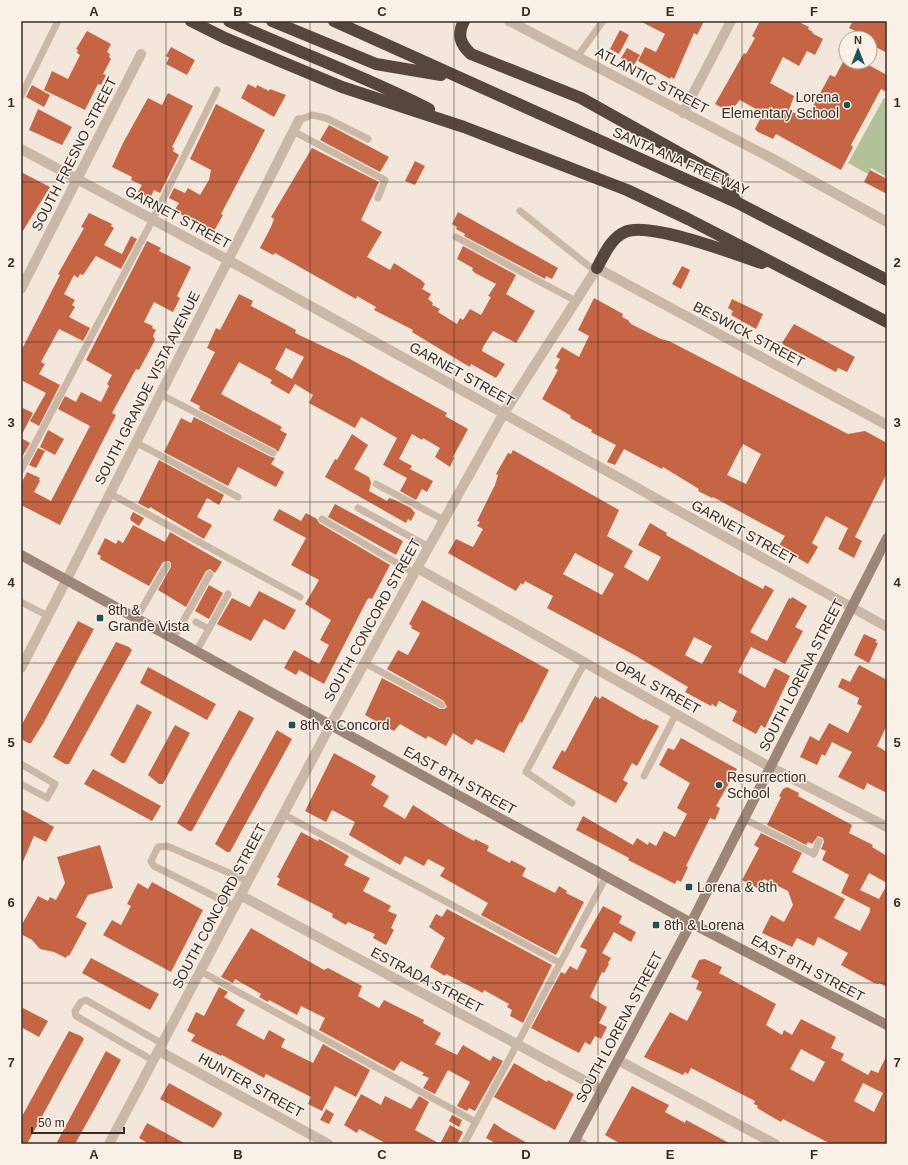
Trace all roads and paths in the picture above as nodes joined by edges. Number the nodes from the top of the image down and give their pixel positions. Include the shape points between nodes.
1 (58, 21) edge
2 (191, 21) edge
3 (229, 21) edge
4 (272, 21) edge
5 (334, 21) edge
6 (464, 21) edge
7 (509, 21) edge
8 (603, 21) edge
9 (731, 21) edge
10 (141, 54) dead end
11 (577, 57) junction
12 (458, 78) junction
13 (217, 90) dead end
14 (21, 96) edge
15 (683, 112) junction
16 (299, 120) joint
17 (464, 127) junction
18 (294, 131) junction
19 (368, 139) dead end
20 (21, 149) edge
21 (76, 179) junction
22 (378, 198) dead end
23 (736, 202) junction
24 (520, 212) dead end
25 (153, 219) junction
26 (887, 222) edge
27 (456, 237) dead end
28 (228, 260) junction
29 (596, 269) junction
30 (795, 274) junction
31 (887, 280) edge
32 (21, 289) edge
33 (576, 301) junction
34 (887, 322) edge
35 (160, 394) junction
36 (504, 413) junction
37 (887, 425) edge
38 (135, 442) junction
39 (273, 453) dead end
40 (21, 470) edge
41 (376, 484) dead end
42 (109, 493) junction
43 (238, 497) dead end
44 (358, 508) dead end
45 (322, 519) dead end
46 (444, 520) junction
47 (887, 538) edge
48 (429, 547) junction
49 (21, 555) edge
50 (166, 565) dead end
51 (415, 571) junction
52 (210, 574) dead end
53 (66, 579) junction
54 (228, 594) dead end
55 (300, 597) dead end
56 (21, 602) edge
57 (851, 608) junction
58 (48, 616) junction
59 (137, 617) junction
60 (196, 622) dead end
61 (887, 627) edge
62 (209, 629) junction
63 (174, 637) junction
64 (197, 650) junction
65 (585, 662) junction
66 (365, 663) junction
67 (21, 668) edge
68 (442, 705) dead end
69 (676, 714) junction
70 (331, 724) junction
71 (21, 764) edge
72 (770, 767) junction
73 (644, 776) dead end
74 (21, 784) edge
75 (572, 803) dead end
76 (283, 814) junction
77 (744, 819) junction
78 (887, 827) edge
79 (819, 841) dead end
80 (606, 876) junction
81 (248, 881) junction
82 (240, 895) junction
83 (234, 906) junction
84 (691, 923) junction
85 (560, 964) junction
86 (200, 971) junction
87 (887, 1025) edge
88 (517, 1045) junction
89 (161, 1047) junction
90 (618, 1060) junction
91 (154, 1061) junction
92 (602, 1090) junction
93 (476, 1122) junction
94 (574, 1142) edge
95 (109, 1144) edge
96 (328, 1144) edge
97 (464, 1144) edge
98 (585, 1144) edge
99 (775, 1144) edge

1 - 14 lane
2 - 17 highway via 342,87
3 - 17 highway via 384,86
4 - 12 highway via 376,64
5 - 12 highway
6 - 23 highway via 459,34 471,54 581,98 724,178
7 - 11 street, ATLANTIC STREET
8 - 11 lane
9 - 15 street
10 - 21 street, SOUTH FRESNO STREET
11 - 15 street, ATLANTIC STREET
12 - 23 highway, SANTA ANA FREEWAY
13 - 25 lane
15 - 26 street, ATLANTIC STREET
16 - 18 street, SOUTH GRANDE VISTA AVENUE
16 - 19 lane via 312,115 326,118
17 - 30 highway via 627,190
18 - 22 lane via 385,180
18 - 28 street, SOUTH GRANDE VISTA AVENUE
20 - 21 street, GARNET STREET
21 - 25 street, GARNET STREET
21 - 32 street, SOUTH FRESNO STREET
23 - 31 highway, SANTA ANA FREEWAY
24 - 29 lane
25 - 28 street, GARNET STREET
25 - 40 lane
27 - 33 lane
28 - 35 street, SOUTH GRANDE VISTA AVENUE
28 - 36 street, GARNET STREET
29 - 30 highway via 616,238 635,229 647,229
29 - 33 street, SOUTH CONCORD STREET
29 - 37 street, BESWICK STREET
30 - 34 highway
33 - 36 street, SOUTH CONCORD STREET
35 - 38 street, SOUTH GRANDE VISTA AVENUE
35 - 39 lane
36 - 46 street, SOUTH CONCORD STREET
36 - 57 street, GARNET STREET
38 - 42 street, SOUTH GRANDE VISTA AVENUE
38 - 43 lane
41 - 46 lane
42 - 53 street, SOUTH GRANDE VISTA AVENUE
42 - 55 lane
44 - 48 lane
45 - 51 lane
46 - 48 street, SOUTH CONCORD STREET
47 - 57 main road, SOUTH LORENA STREET
48 - 51 street, SOUTH CONCORD STREET
49 - 53 main road, EAST 8TH STREET
50 - 59 lane
51 - 65 street, OPAL STREET
51 - 66 street, SOUTH CONCORD STREET
52 - 63 lane
53 - 58 street, SOUTH GRANDE VISTA AVENUE
53 - 59 main road, EAST 8TH STREET
54 - 62 lane
56 - 58 lane
57 - 61 street, GARNET STREET
57 - 72 main road, SOUTH LORENA STREET
58 - 67 street, SOUTH GRANDE VISTA AVENUE
59 - 63 main road, EAST 8TH STREET
60 - 62 lane
62 - 64 lane
63 - 64 main road, EAST 8TH STREET
64 - 70 main road, EAST 8TH STREET
65 - 69 street, OPAL STREET
65 - 75 lane via 526,772
66 - 68 lane
66 - 70 street, SOUTH CONCORD STREET
69 - 72 street, OPAL STREET
69 - 73 lane
70 - 76 street, SOUTH CONCORD STREET
70 - 80 main road, EAST 8TH STREET
71 - 74 lane via 55,784 47,798
72 - 77 main road, SOUTH LORENA STREET
72 - 78 street, OPAL STREET
76 - 81 street, SOUTH CONCORD STREET
76 - 85 lane
77 - 79 lane via 814,854
77 - 84 main road, SOUTH LORENA STREET
80 - 84 main road, EAST 8TH STREET
80 - 85 lane
81 - 82 street, SOUTH CONCORD STREET
81 - 83 lane via 167,846 158,847 151,861 154,866
82 - 83 street, SOUTH CONCORD STREET
82 - 88 street, ESTRADA STREET
83 - 86 street, SOUTH CONCORD STREET
84 - 87 main road, EAST 8TH STREET
84 - 90 main road, SOUTH LORENA STREET
85 - 88 lane
86 - 89 street, SOUTH CONCORD STREET
86 - 93 lane
88 - 92 street, ESTRADA STREET
88 - 93 lane
89 - 91 street, SOUTH CONCORD STREET
89 - 91 lane via 86,1000 81,1002 75,1011 76,1016
89 - 96 street, HUNTER STREET
90 - 92 main road, SOUTH LORENA STREET
90 - 99 street
91 - 95 street, SOUTH CONCORD STREET
92 - 94 main road, SOUTH LORENA STREET
93 - 97 lane
94 - 98 lane

